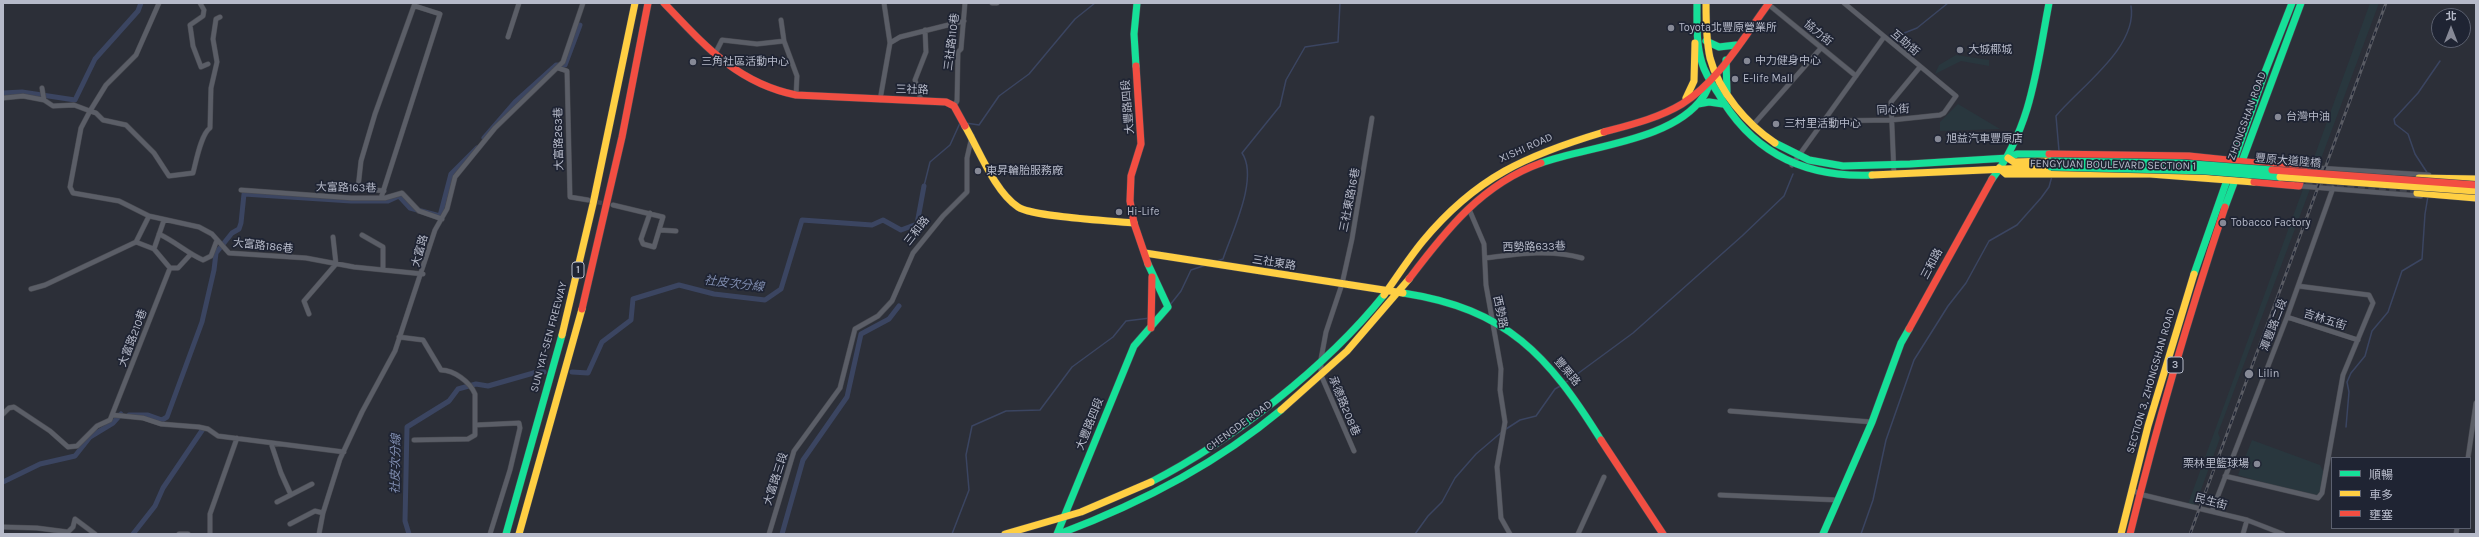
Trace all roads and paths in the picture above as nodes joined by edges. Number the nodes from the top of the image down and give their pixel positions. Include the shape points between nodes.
1 (159, 3) edge
2 (200, 3) edge
3 (519, 3) edge
4 (583, 3) edge
5 (635, 3) edge
6 (648, 3) edge
7 (664, 3) edge
8 (884, 3) edge
9 (965, 3) edge
10 (992, 3) edge
11 (997, 3) edge
12 (1137, 3) edge
13 (1697, 3) edge
14 (1706, 3) edge
15 (1844, 3) edge
16 (2049, 3) edge
17 (2292, 3) edge
18 (2301, 3) edge
19 (415, 4) edge
20 (1769, 4) edge
21 (220, 17) dead end
22 (781, 20) dead end
23 (964, 21) junction
24 (926, 30) junction
25 (1697, 35) junction
26 (508, 37) dead end
27 (1884, 37) junction
28 (784, 41) junction
29 (1706, 42) junction
30 (890, 43) junction
31 (1736, 45) junction
32 (1821, 48) junction
33 (715, 54) junction
34 (1726, 60) junction
35 (208, 64) dead end
36 (1920, 67) junction
37 (558, 68) junction
38 (1856, 76) junction
39 (1713, 78) junction
40 (42, 88) dead end
41 (796, 94) junction
42 (1727, 94) junction
43 (1956, 96) joint
44 (3, 98) edge
45 (44, 100) junction
46 (880, 100) junction
47 (921, 100) junction
48 (1698, 104) junction
49 (1723, 104) junction
50 (1680, 105) junction
51 (954, 106) junction
52 (90, 111) junction
53 (1372, 118) dead end
54 (1892, 120) junction
55 (1822, 121) junction
56 (1753, 125) junction
57 (972, 136) junction
58 (1799, 156) junction
59 (2008, 158) junction
60 (2235, 160) junction
61 (2242, 161) junction
62 (2051, 164) junction
63 (1792, 165) junction
64 (1893, 165) junction
65 (2260, 166) dead end
66 (2303, 167) junction
67 (1999, 168) junction
68 (1894, 174) junction
69 (2422, 176) junction
70 (2442, 177) junction
71 (2247, 179) dead end
72 (2476, 179) edge
73 (2231, 180) junction
74 (2476, 185) edge
75 (2299, 186) junction
76 (2333, 188) junction
77 (241, 190) dead end
78 (384, 191) junction
79 (2476, 191) edge
80 (2417, 193) tunnel mouth
81 (2430, 195) junction
82 (381, 198) junction
83 (2476, 198) edge
84 (588, 200) tunnel mouth
85 (613, 205) tunnel mouth
86 (1469, 209) junction
87 (650, 213) junction
88 (150, 216) junction
89 (442, 219) junction
90 (164, 220) junction
91 (1134, 223) junction
92 (660, 230) junction
93 (676, 231) dead end
94 (159, 234) junction
95 (362, 235) dead end
96 (2208, 236) joint
97 (333, 237) dead end
98 (2216, 237) joint
99 (217, 240) junction
100 (136, 242) junction
101 (154, 249) junction
102 (1145, 253) junction
103 (190, 255) junction
104 (1486, 258) junction
105 (1582, 258) dead end
106 (336, 264) junction
107 (170, 268) junction
108 (383, 270) junction
109 (422, 274) junction
110 (1152, 277) junction
111 (1342, 284) junction
112 (2298, 286) junction
113 (31, 289) dead end
114 (1388, 290) junction
115 (1400, 292) junction
116 (309, 314) dead end
117 (2287, 317) junction
118 (1494, 320) junction
119 (1151, 328) junction
120 (856, 329) joint
121 (400, 337) junction
122 (2358, 340) junction
123 (1321, 359) junction
124 (1321, 371) junction
125 (2476, 403) edge
126 (1730, 411) dead end
127 (3, 414) edge
128 (114, 415) junction
129 (1872, 422) junction
130 (476, 426) junction
131 (237, 438) junction
132 (414, 440) dead end
133 (271, 443) junction
134 (1354, 451) dead end
135 (344, 452) junction
136 (2468, 457) edge
137 (2225, 476) junction
138 (1604, 477) dead end
139 (312, 484) dead end
140 (2136, 492) junction
141 (291, 495) junction
142 (1720, 495) dead end
143 (1838, 500) junction
144 (277, 502) dead end
145 (2212, 511) junction
146 (323, 513) junction
147 (1064, 518) junction
148 (2248, 520) junction
149 (290, 524) dead end
150 (3, 527) edge
151 (95, 534) edge
152 (179, 534) edge
153 (188, 534) edge
154 (210, 534) edge
155 (319, 534) edge
156 (490, 534) edge
157 (506, 534) edge
158 (519, 534) edge
159 (770, 534) edge
160 (1005, 534) edge
161 (1058, 534) edge
162 (1510, 534) edge
163 (1578, 534) edge
164 (1663, 534) edge
165 (1823, 534) edge
166 (2121, 534) edge
167 (2130, 534) edge
168 (2243, 534) edge
169 (2283, 534) edge

1 - 52 street, 大富路186巷 via 136,55 106,85
2 - 35 street via 204,10 203,16 190,24 193,46 202,67
3 - 26 street
4 - 37 street, 大富路 via 568,49
5 - 157 main road, SUN YAT-SEN FREEWAY / 1 via 590,222 556,359
6 - 158 main road, SUN YAT-SEN FREEWAY / 1 via 632,86 568,361
7 - 33 main road, 三社路
8 - 30 street
9 - 23 street, 三社路110巷
10 - 11 street
12 - 91 main road, 大豐路四段 via 1134,40 1141,130 1139,155 1129,187
13 - 25 main road, FENGYUAN BOULEVARD SECTION 1
14 - 29 main road, FENGYUAN BOULEVARD SECTION 1
15 - 27 street, 互助街
16 - 59 main road, 三和路 via 2029,106
17 - 60 main road, ZHONGSHAN ROAD / 3
18 - 61 main road, ZHONGSHAN ROAD / 3
19 - 78 street via 440,14
19 - 78 street via 378,104 361,161 358,188
20 - 31 main road, XISHI ROAD
20 - 32 street, 協力街
21 - 52 street via 216,19 213,32 217,62 211,88 210,128 206,131 200,146 193,173 169,176 154,153 126,125 103,120
22 - 28 street
23 - 24 street
23 - 51 street, 三社路110巷 via 961,49 958,52 957,101
24 - 30 street via 900,37
24 - 47 street via 926,52 915,80
25 - 39 main road, FENGYUAN BOULEVARD SECTION 1 via 1702,65
25 - 50 main road via 1694,81 1691,91
27 - 36 street, 互助街
27 - 38 street
28 - 33 street via 757,44 722,40
28 - 41 street via 797,76
29 - 31 main road via 1718,47
29 - 39 main road, FENGYUAN BOULEVARD SECTION 1
30 - 46 street
31 - 34 main road, XISHI ROAD
32 - 38 street, 協力街
32 - 56 street
33 - 41 main road, 三社路 via 737,73 752,81 772,90
34 - 39 main road, XISHI ROAD
34 - 42 main road
36 - 43 street, 互助街
36 - 54 street via 1891,102
37 - 84 street, 大富路263巷 via 567,71 570,197
37 - 89 street, 大富路 via 504,118 461,168 455,177
38 - 55 street
39 - 42 main road, FENGYUAN BOULEVARD SECTION 1
39 - 48 main road, XISHI ROAD via 1708,91
39 - 49 main road, FENGYUAN BOULEVARD SECTION 1
39 - 50 main road, XISHI ROAD
40 - 45 street
41 - 46 main road, 三社路
42 - 56 main road, FENGYUAN BOULEVARD SECTION 1
43 - 54 street, 同心街 via 1940,115
44 - 45 street via 23,96
45 - 52 street via 53,106 80,107
46 - 47 main road, 三社路
47 - 51 main road, 三社路 via 946,102
48 - 49 main road
48 - 86 main road, XISHI ROAD via 1677,119 1627,141 1570,154 1505,179 1483,194
49 - 63 main road, FENGYUAN BOULEVARD SECTION 1 via 1759,144
50 - 114 main road, XISHI ROAD via 1626,126 1539,152 1489,179 1464,197 1430,232
51 - 57 main road
52 - 88 street, 大富路186巷 via 84,118 81,128 70,187 73,193 119,201
53 - 111 street, 三社東路16巷
54 - 55 street, 同心街
54 - 64 street
55 - 58 street
56 - 58 main road, FENGYUAN BOULEVARD SECTION 1 via 1774,143
57 - 91 main road via 1001,191 1020,208 1038,213
57 - 120 street, 三和路 via 967,158 967,192 943,216 913,253 892,300 878,316
58 - 63 street
58 - 64 main road, FENGYUAN BOULEVARD SECTION 1 via 1825,164
59 - 60 main road, FENGYUAN BOULEVARD SECTION 1 via 2017,154 2086,153
59 - 62 main road, FENGYUAN BOULEVARD SECTION 1 via 2014,162
59 - 64 main road, FENGYUAN BOULEVARD SECTION 1
59 - 67 main road, 三和路
60 - 61 main road, FENGYUAN BOULEVARD SECTION 1
60 - 73 main road, ZHONGSHAN ROAD / 3
61 - 65 main road
61 - 66 main road
61 - 73 main road, ZHONGSHAN ROAD / 3
62 - 67 main road, FENGYUAN BOULEVARD SECTION 1
62 - 74 main road, 豐原大道陸橋, bridge via 2180,163
62 - 79 main road, 豐原大道陸橋, bridge via 2199,171
63 - 68 main road, FENGYUAN BOULEVARD SECTION 1 via 1822,174 1844,176
64 - 68 street
66 - 69 street
66 - 75 main road
67 - 68 main road, FENGYUAN BOULEVARD SECTION 1
67 - 73 main road, FENGYUAN BOULEVARD SECTION 1 via 2006,174 2150,174
67 - 129 main road, 三和路 via 1901,343
69 - 70 main road
69 - 70 street
70 - 72 main road
71 - 73 main road
73 - 75 main road
73 - 96 main road, ZHONGSHAN ROAD / 3
73 - 98 main road, ZHONGSHAN ROAD / 3
75 - 76 street
76 - 81 street
76 - 112 street, 潭豐路二段
77 - 82 street, 大富路163巷 via 308,196
78 - 82 street
80 - 81 main road
81 - 83 main road
82 - 89 street, 大富路163巷 via 402,193 419,211
85 - 87 street
86 - 104 street, 西勢路 via 1484,244
86 - 115 main road, XISHI ROAD via 1437,243
87 - 92 street via 663,217
87 - 92 street via 642,239 643,244 654,247
88 - 90 street, 大富路186巷
88 - 100 street
89 - 109 street, 大富路 via 435,230
90 - 94 street
90 - 99 street, 大富路186巷 via 199,227
91 - 102 main road, 大豐路四段
92 - 93 street
94 - 101 street
94 - 103 street via 178,243
95 - 108 street via 383,247
96 - 140 main road, SECTION 3, ZHONGSHAN ROAD / 3 via 2148,426
97 - 106 street
98 - 140 main road, SECTION 3, ZHONGSHAN ROAD / 3
99 - 103 street via 211,256 203,260
99 - 106 street, 大富路186巷 via 229,253 306,258
100 - 101 street
100 - 113 street via 45,285
101 - 107 street
102 - 110 main road, 大豐路四段
102 - 111 main road, 三社東路
103 - 107 street via 178,268
104 - 105 street, 西勢路633巷 via 1544,253
104 - 118 street, 西勢路 via 1489,312
106 - 108 street, 大富路186巷
106 - 116 street via 304,301
107 - 128 street, 大富路210巷
108 - 109 street, 大富路186巷
109 - 121 street, 大富路
110 - 119 main road, 大豐路四段
110 - 119 main road, 大豐路四段 via 1168,307
111 - 114 main road, 三社東路
111 - 123 street, 三社東路16巷 via 1326,332
112 - 117 street, 潭豐路二段
112 - 122 street via 2369,295 2374,304
114 - 115 main road, 三社東路
114 - 123 main road, CHENGDE ROAD
115 - 118 main road, 豐栗路 via 1456,305
115 - 124 main road, CHENGDE ROAD via 1357,340
117 - 122 street, 吉林五街
117 - 137 street, 潭豐路二段
118 - 162 street, 西勢路 via 1505,422 1497,467 1501,518
118 - 164 main road, 豐栗路 via 1553,370 1577,402
119 - 147 main road, 大豐路四段 via 1134,346
120 - 159 street, 大富路三段 via 840,388 794,451
121 - 130 street via 424,340 441,370 448,370 467,382 476,394
121 - 135 street, 大富路
122 - 137 street via 2343,375 2326,477 2318,498
123 - 124 street, 三社東路16巷
123 - 147 main road, CHENGDE ROAD via 1263,408 1169,473
124 - 134 street, 承德路208巷
124 - 161 main road, CHENGDE ROAD via 1275,414 1225,451 1178,481 1127,507
125 - 136 street
126 - 129 street
127 - 128 street via 14,407 68,447 77,446 97,426 110,420
128 - 131 street via 143,418 161,424 199,427 208,429 218,436
129 - 143 main road, 三和路
130 - 132 street via 475,435 468,439
130 - 156 street via 519,423 520,428
131 - 133 street
131 - 154 street via 210,514
133 - 135 street
133 - 141 street
135 - 146 street, 大富路
137 - 145 street, 潭豐路二段
138 - 163 street
139 - 141 street
140 - 145 street, 民生街
140 - 166 main road, SECTION 3, ZHONGSHAN ROAD / 3
140 - 167 main road, SECTION 3, ZHONGSHAN ROAD / 3
141 - 144 street
142 - 143 street
143 - 165 main road, 三和路
145 - 148 street, 民生街
146 - 149 street via 314,511
146 - 155 street, 大富路
147 - 160 main road, CHENGDE ROAD
147 - 161 main road, 大豐路四段
148 - 168 street
148 - 169 street, 民生街
150 - 151 street via 68,532 73,527 75,519
152 - 153 street

